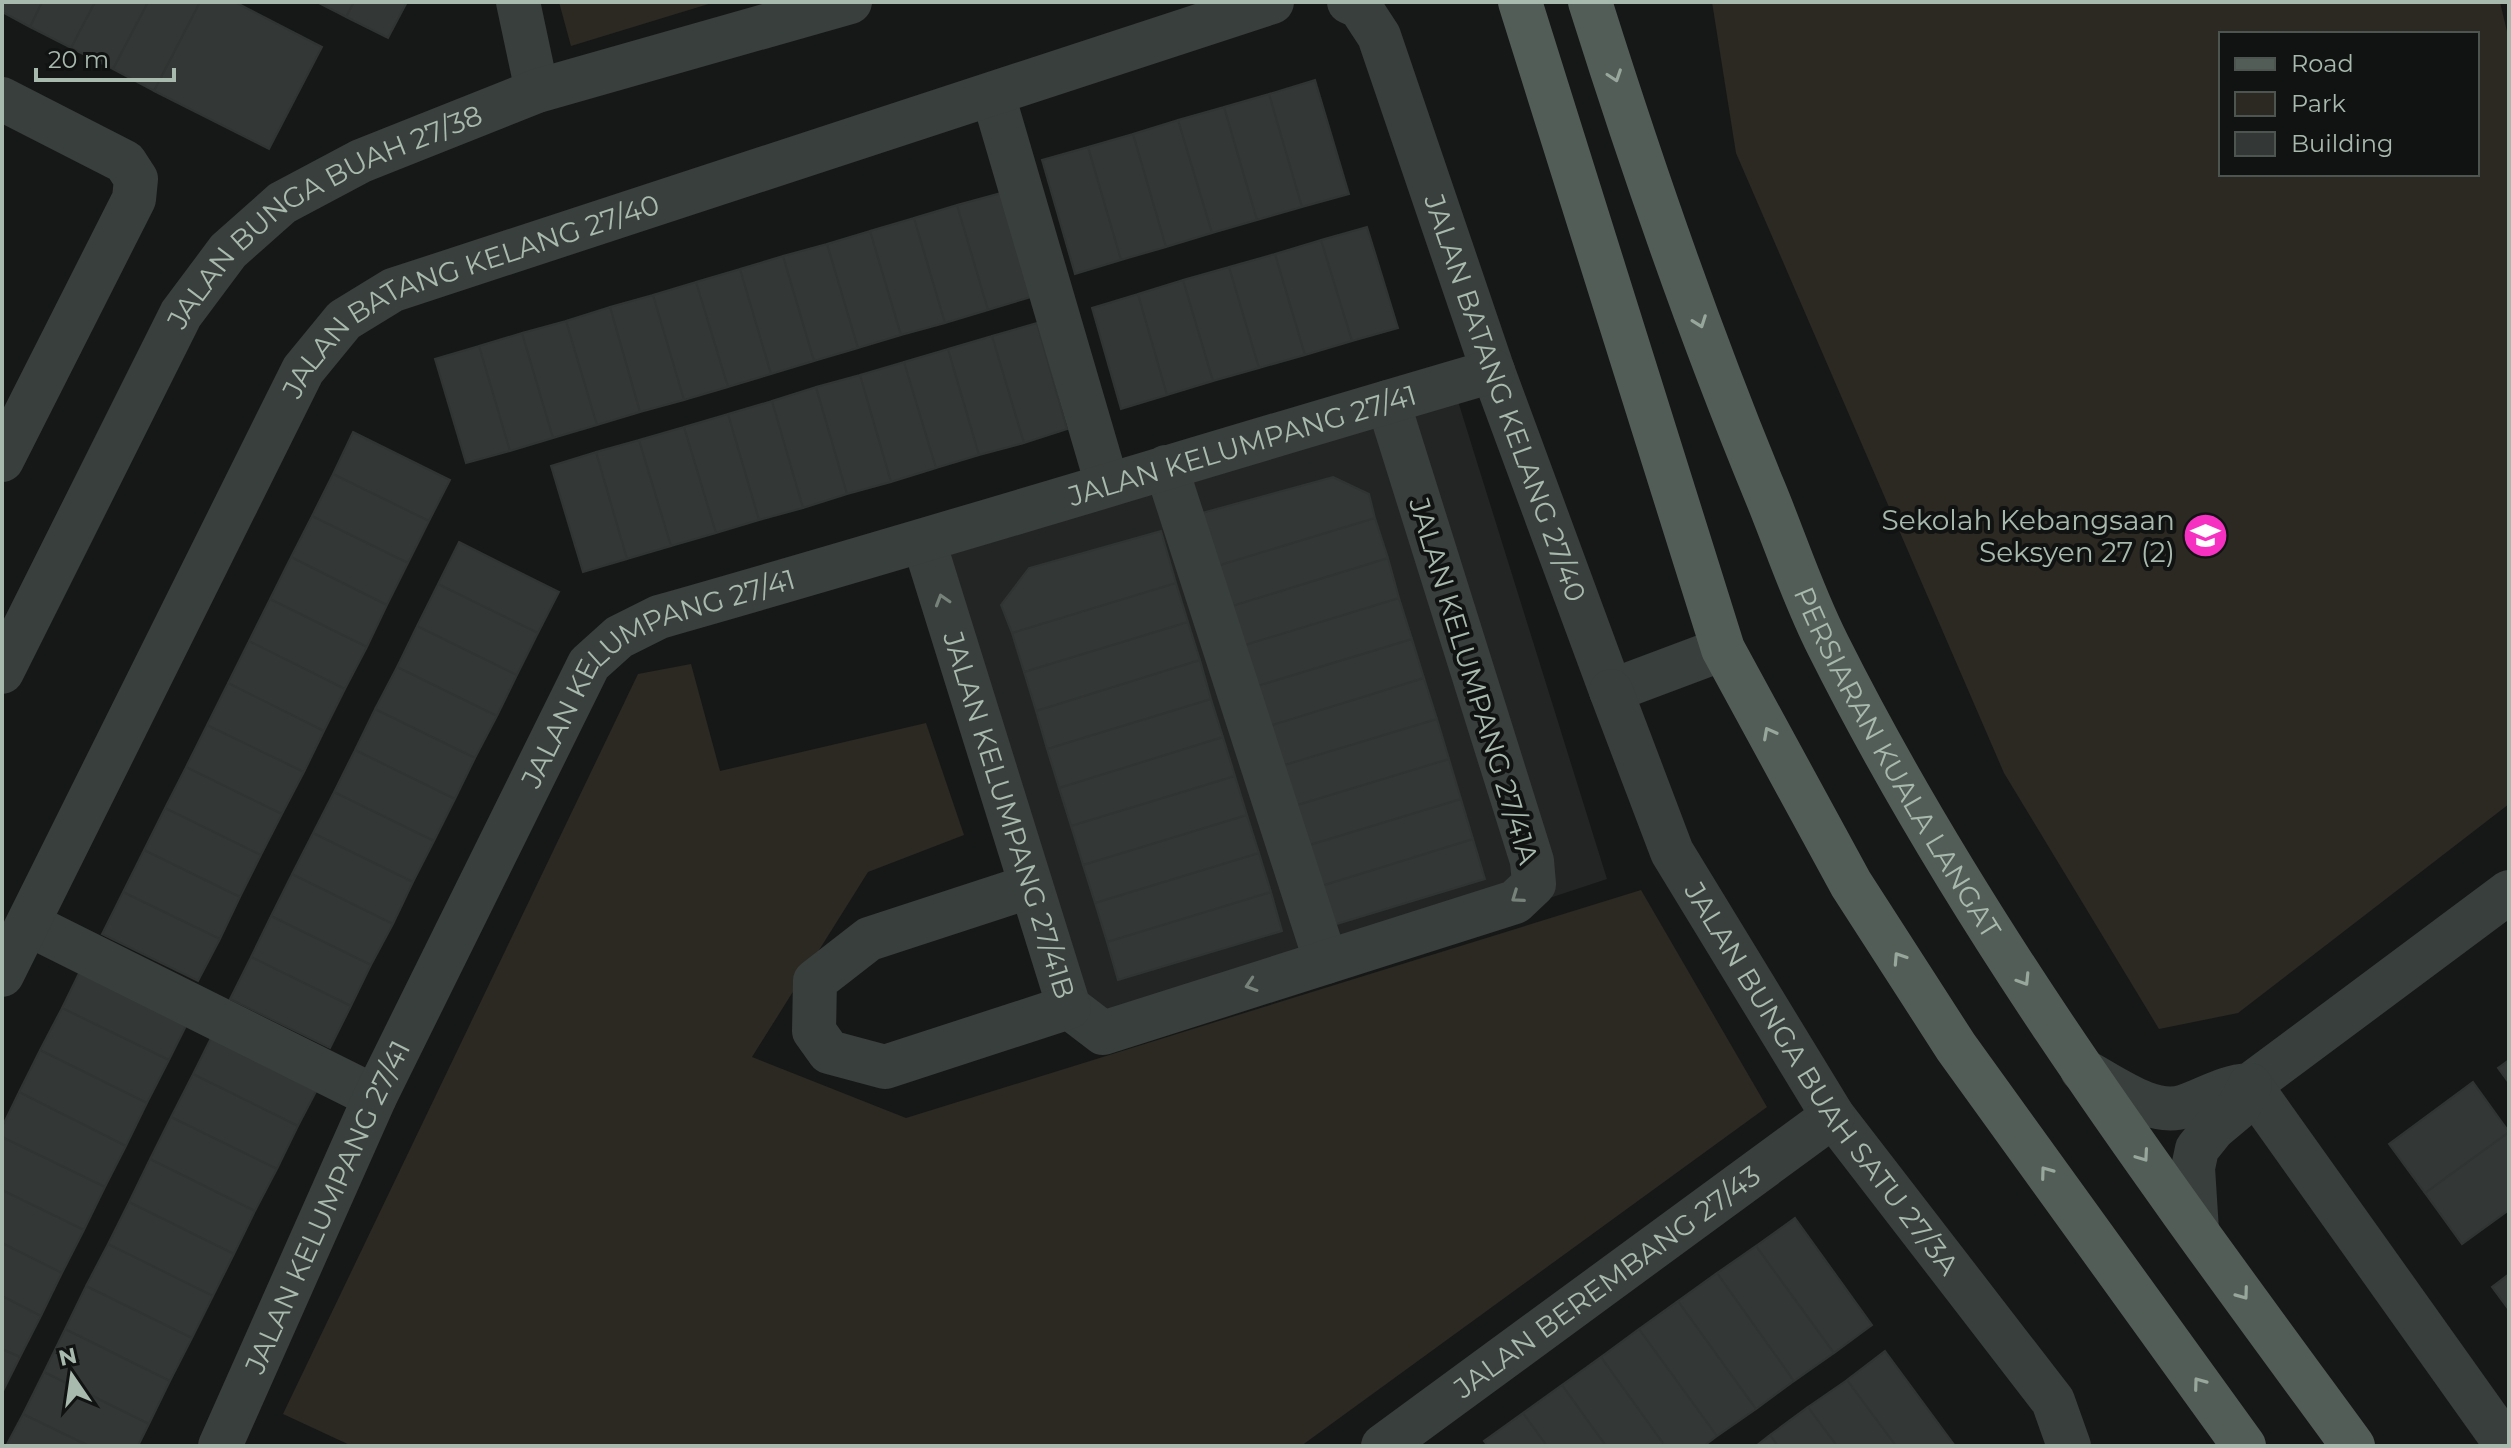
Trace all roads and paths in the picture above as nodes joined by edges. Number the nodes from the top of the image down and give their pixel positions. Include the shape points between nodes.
1 (518, 2) edge
2 (850, 2) edge
3 (1272, 2) edge
4 (1349, 2) edge
5 (1520, 2) edge
6 (1596, 8) edge
7 (537, 91) junction
8 (993, 95) junction
9 (2, 99) edge
10 (1493, 371) junction
11 (1388, 402) junction
12 (2, 460) edge
13 (1166, 467) junction
14 (1107, 484) junction
15 (924, 542) junction
16 (1723, 649) junction
17 (2, 672) edge
18 (1611, 691) junction
19 (1031, 886) junction
20 (2509, 892) edge
21 (28, 924) junction
22 (1326, 962) junction
23 (2, 975) edge
24 (1069, 1007) junction
25 (2082, 1070) junction
26 (2250, 1085) junction
27 (375, 1097) junction
28 (1833, 1116) junction
29 (2197, 1231) junction
30 (225, 1444) edge
31 (1383, 1446) edge
32 (2069, 1446) edge
33 (2244, 1446) edge
34 (2353, 1446) edge
35 (2507, 1446) edge

1 - 7 street
2 - 7 street, JALAN BUNGA BUAH 27/38
3 - 8 street, JALAN BATANG KELANG 27/40
4 - 10 street, JALAN BATANG KELANG 27/40 via 1360,7 1379,36
5 - 16 main road
6 -> 25 main road, PERSIARAN KUALA LANGAT via 1740,431 1827,643 1922,815
7 - 17 street, JALAN BUNGA BUAH 27/38 via 347,168 282,203 228,251 181,314
8 - 14 street
8 - 21 street, JALAN BATANG KELANG 27/40 via 393,290 344,320 303,370
9 - 12 street via 125,162 136,179 134,199
10 - 11 street, JALAN KELUMPANG 27/41
10 - 18 street, JALAN BATANG KELANG 27/40
11 - 13 street, JALAN KELUMPANG 27/41
11 -> 22 street, JALAN KELUMPANG 27/41A via 1532,861 1534,884 1515,902
13 - 14 street, JALAN KELUMPANG 27/41
13 - 22 street
14 - 15 street, JALAN KELUMPANG 27/41
19 -> 15 street, JALAN KELUMPANG 27/41B
15 - 27 street, JALAN KELUMPANG 27/41 via 659,617 619,637 589,664
16 - 18 street
33 -> 16 main road via 1956,1047 1851,884
18 - 28 street, JALAN BUNGA BUAH SATU 27/3A via 1672,852
19 - 24 street, JALAN KELUMPANG 27/41B
19 - 24 street via 869,939 815,981 814,1031 829,1052 885,1067
20 - 26 street
21 - 23 street, JALAN BATANG KELANG 27/40
21 - 27 street
22 -> 24 street, JALAN KELUMPANG 27/41B via 1103,1033
25 - 26 street via 2169,1109 2224,1087
25 -> 29 main road, PERSIARAN KUALA LANGAT
26 - 29 street via 2238,1108 2197,1149
26 - 35 street
27 - 30 street, JALAN KELUMPANG 27/41
28 - 31 street, JALAN BEREMBANG 27/43
28 - 32 street, JALAN BUNGA BUAH SATU 27/3A via 2053,1401
29 -> 34 main road, PERSIARAN KUALA LANGAT

